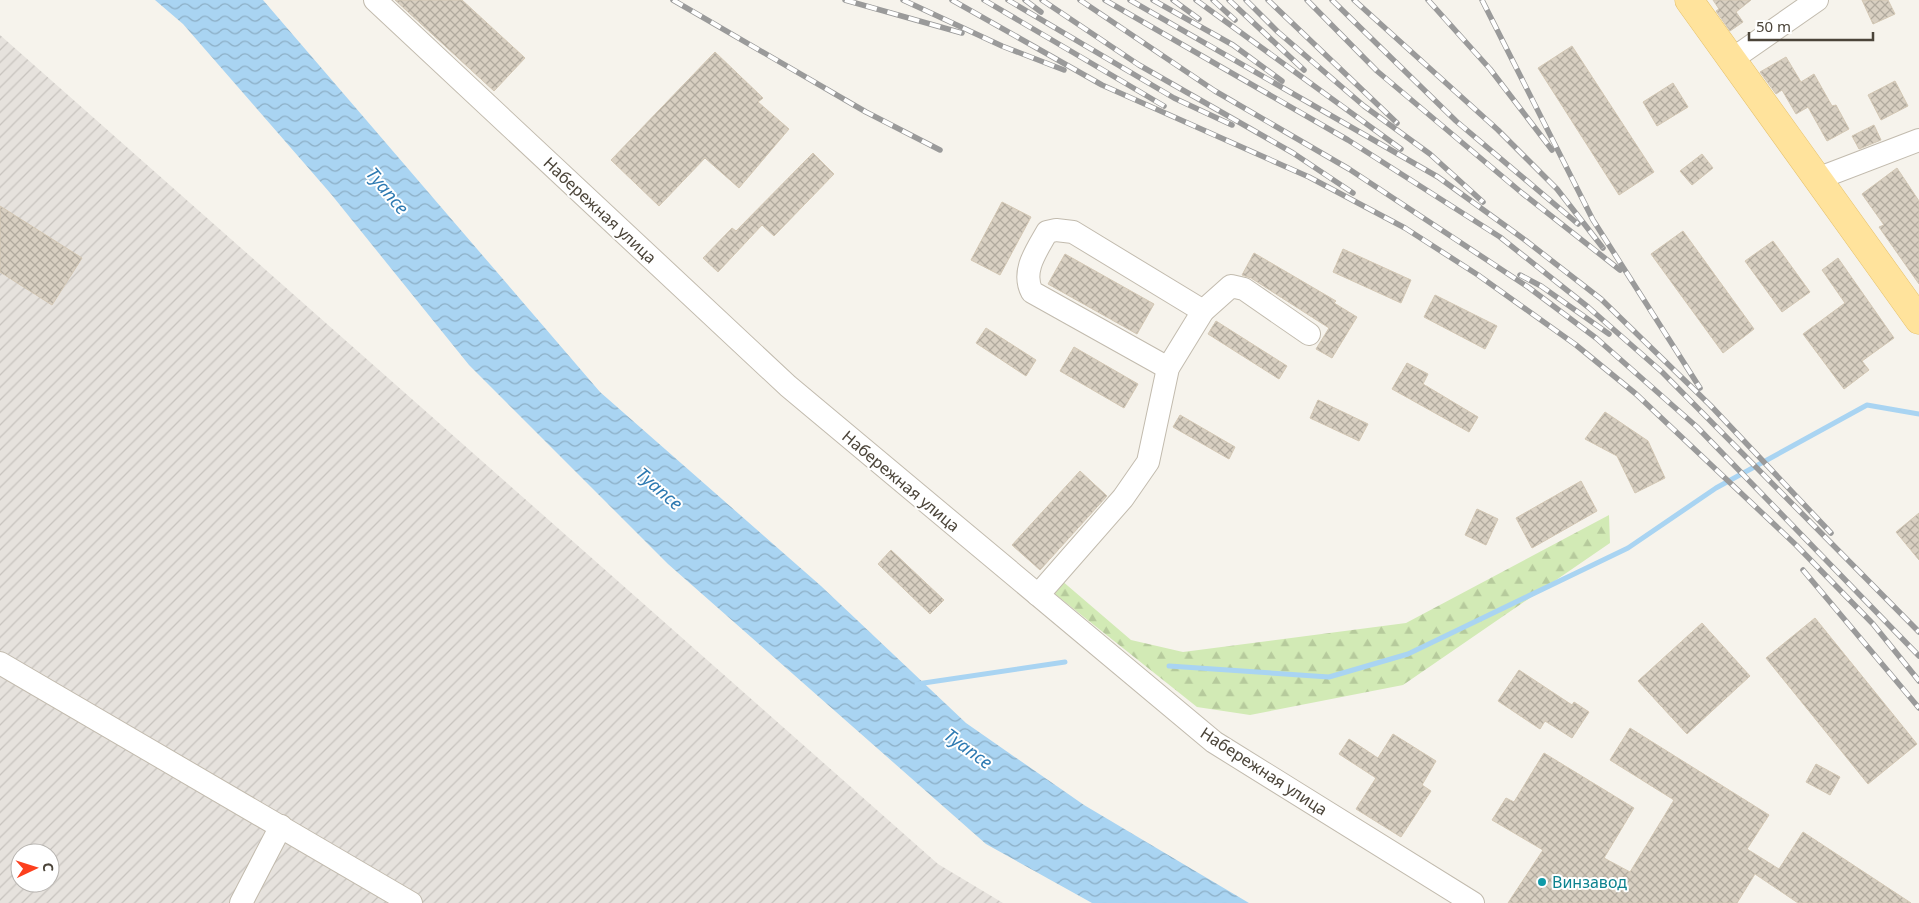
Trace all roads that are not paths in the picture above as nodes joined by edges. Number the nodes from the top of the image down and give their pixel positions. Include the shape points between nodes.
1 (375, 0) edge
2 (1689, 0) edge
3 (1817, 0) edge
4 (1731, 60) junction
5 (1919, 140) edge
6 (1817, 180) junction
7 (1203, 311) junction
8 (1919, 320) edge
9 (1309, 334) dead end
10 (1168, 368) junction
11 (1038, 595) junction
12 (0, 663) edge
13 (281, 826) junction
14 (241, 903) edge
15 (411, 903) edge
16 (1473, 903) edge

1 - 11 street, Набережная улица via 788,386
2 - 4 main road
3 - 4 street
4 - 6 main road
5 - 6 street
6 - 8 main road
7 - 9 street via 1231,286 1244,289
7 - 10 street
7 - 10 street via 1073,232 1047,232 1029,267 1028,284 1032,292
10 - 11 street via 1148,462 1124,498
11 - 16 street, Набережная улица via 1214,742
12 - 13 street
13 - 14 street
13 - 15 street

